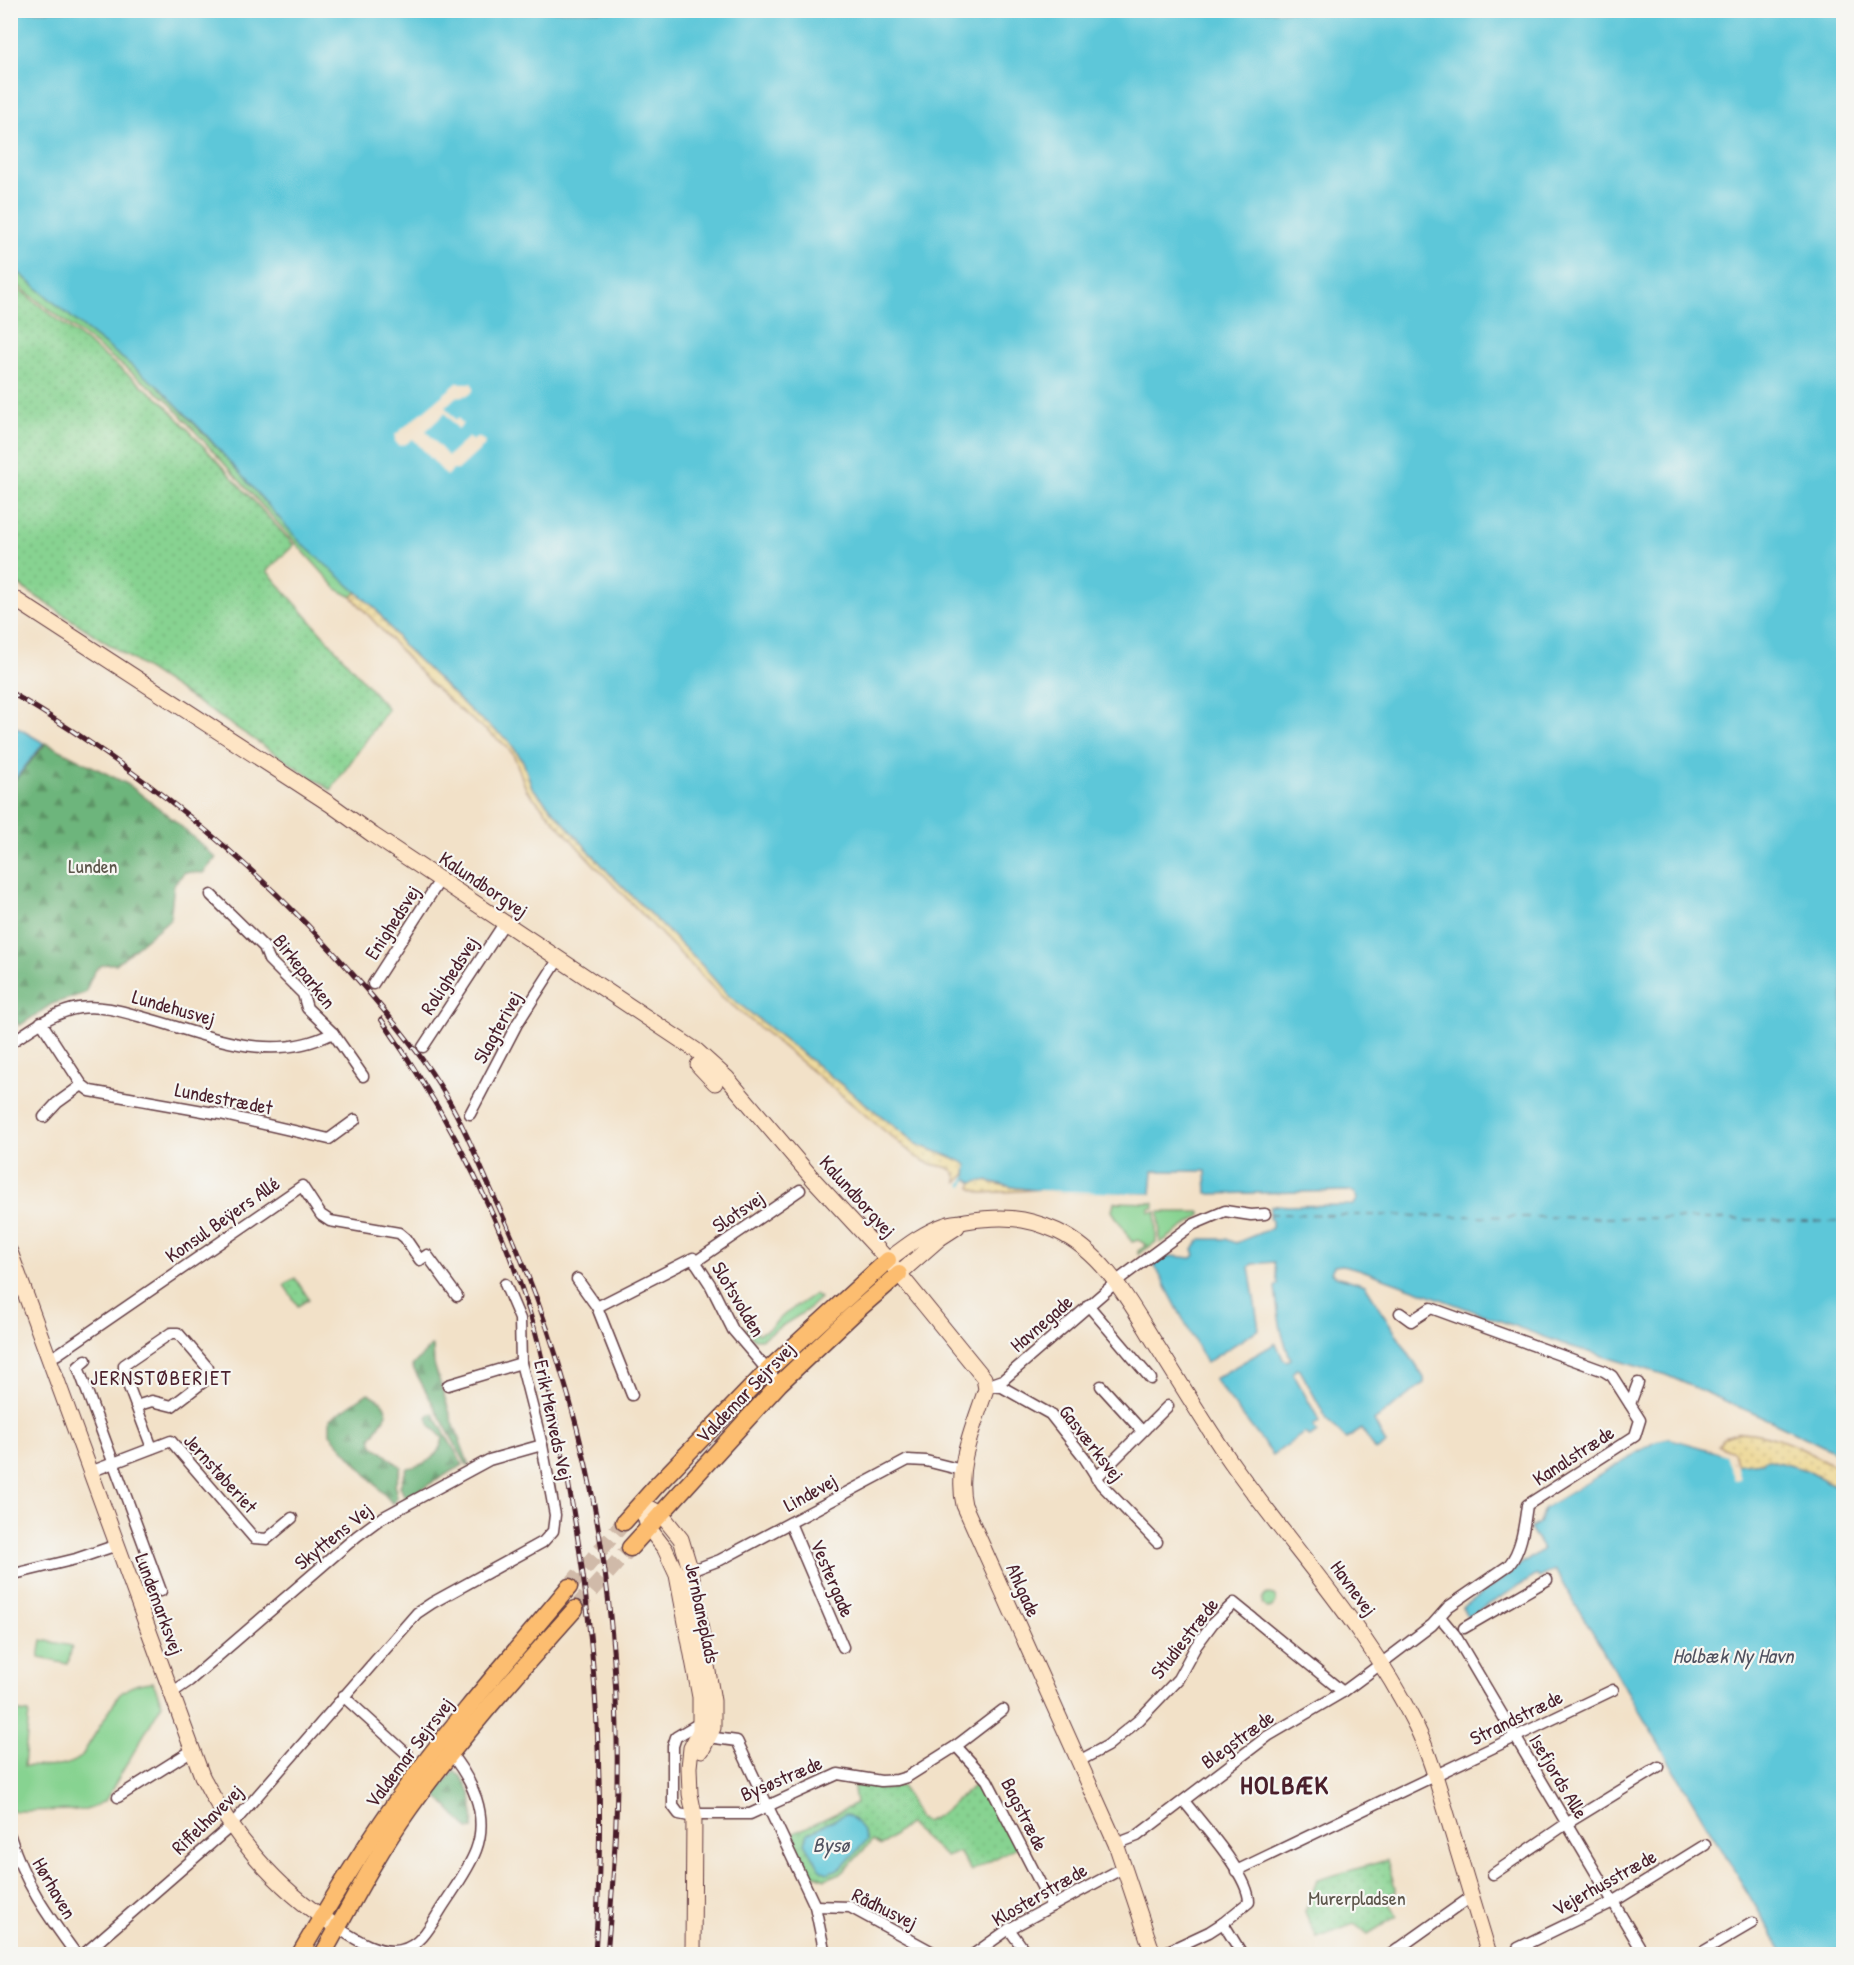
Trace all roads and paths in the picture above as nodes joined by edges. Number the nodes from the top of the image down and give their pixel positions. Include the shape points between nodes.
1 (10, 596) edge
2 (440, 880) junction
3 (211, 895) dead end
4 (505, 922) junction
5 (558, 960) junction
6 (373, 984) dead end
7 (41, 1022) junction
8 (333, 1033) junction
9 (678, 1039) junction
10 (10, 1043) edge
11 (423, 1047) dead end
12 (363, 1076) dead end
13 (715, 1083) dead end
14 (82, 1085) junction
15 (470, 1114) dead end
16 (44, 1117) dead end
17 (355, 1120) dead end
18 (800, 1190) dead end
19 (1265, 1214) dead end
20 (968, 1221) junction
21 (10, 1252) edge
22 (694, 1260) junction
23 (888, 1260) junction
24 (899, 1274) junction
25 (577, 1279) dead end
26 (1116, 1281) junction
27 (505, 1284) dead end
28 (457, 1296) dead end
29 (1088, 1305) junction
30 (597, 1307) junction
31 (1400, 1313) dead end
32 (49, 1358) junction
33 (86, 1360) dead end
34 (521, 1363) junction
35 (767, 1371) junction
36 (1151, 1379) dead end
37 (1638, 1383) dead end
38 (779, 1384) junction
39 (448, 1385) dead end
40 (986, 1386) junction
41 (1101, 1386) dead end
42 (632, 1395) dead end
43 (1630, 1404) junction
44 (136, 1406) junction
45 (1168, 1406) dead end
46 (1145, 1428) junction
47 (543, 1445) junction
48 (152, 1448) junction
49 (114, 1463) junction
50 (962, 1470) junction
51 (90, 1472) junction
52 (1096, 1478) junction
53 (641, 1503) junction
54 (661, 1514) junction
55 (292, 1518) dead end
56 (624, 1522) tunnel mouth
57 (790, 1523) junction
58 (648, 1527) junction
59 (553, 1531) joint
60 (1158, 1542) dead end
61 (117, 1545) junction
62 (630, 1548) tunnel mouth
63 (684, 1573) junction
64 (10, 1575) edge
65 (1547, 1580) dead end
66 (569, 1587) tunnel mouth
67 (161, 1591) dead end
68 (575, 1609) tunnel mouth
69 (1440, 1617) junction
70 (1464, 1628) dead end
71 (843, 1647) dead end
72 (1381, 1664) junction
73 (1613, 1690) dead end
74 (1343, 1692) junction
75 (170, 1694) junction
76 (343, 1696) junction
77 (1003, 1710) dead end
78 (707, 1719) junction
79 (708, 1737) junction
80 (1515, 1737) junction
81 (956, 1746) junction
82 (191, 1751) junction
83 (450, 1753) junction
84 (408, 1755) dead end
85 (1078, 1761) junction
86 (1659, 1767) dead end
87 (1435, 1776) junction
88 (118, 1797) dead end
89 (1184, 1801) junction
90 (768, 1806) junction
91 (694, 1815) junction
92 (1566, 1824) junction
93 (231, 1826) junction
94 (10, 1836) edge
95 (1116, 1844) junction
96 (1705, 1845) dead end
97 (1124, 1868) junction
98 (1236, 1871) junction
99 (1493, 1875) dead end
100 (1471, 1897) junction
101 (1613, 1902) junction
102 (815, 1906) junction
103 (1052, 1906) junction
104 (322, 1917) junction
105 (1223, 1923) junction
106 (1752, 1923) dead end
107 (338, 1928) junction
108 (1009, 1929) junction
109 (1518, 1948) dead end
110 (76, 1954) edge
111 (84, 1954) edge
112 (300, 1954) edge
113 (322, 1954) edge
114 (693, 1954) edge
115 (825, 1954) edge
116 (936, 1954) edge
117 (974, 1954) edge
118 (1027, 1954) edge
119 (1153, 1954) edge
120 (1162, 1954) edge
121 (1242, 1954) edge
122 (1391, 1954) edge
123 (1489, 1954) edge
124 (1644, 1954) edge
125 (1698, 1954) edge

1 - 2 street, Kalundborgvej
2 - 4 street, Kalundborgvej
2 - 6 street, Enighedsvej
3 - 8 street, Birkeparken via 264,947 269,960 303,994 307,1008
4 - 5 street, Kalundborgvej
4 - 11 street, Rolighedsvej
5 - 9 street, Kalundborgvej
5 - 15 street, Slagterivej via 517,1024
7 - 8 street, Lundehusvej via 78,1008 99,1007 248,1047 270,1049 301,1046
7 - 10 street, Lundehusvej
7 - 14 street
8 - 12 street, Birkeparken
9 - 13 street via 686,1055
9 - 23 street, Kalundborgvej via 727,1078
14 - 16 street
14 - 17 street, Lundestrædet via 90,1092 220,1114 328,1139
18 - 22 street, Slotsvej
19 - 26 street via 1226,1211 1192,1226
20 - 23 street, Havnevej via 934,1229
20 - 24 street, Havnevej via 940,1238
20 - 26 street, Havnevej via 1014,1218 1058,1231 1098,1259
21 - 32 street, Lundemarksvej
22 - 30 street, Slotsvej
22 - 35 street, Slotsvolden via 733,1330
23 - 24 street
23 - 35 main road, Valdemar Sejrsvej
24 - 38 main road, Valdemar Sejrsvej
24 - 40 street via 981,1372
25 - 30 street
26 - 29 street, Havnegade
26 - 72 street, Havnevej via 1224,1452
27 - 34 street, Erik Menveds Vej via 520,1319
28 - 32 street, Konsul Beÿers Allé via 427,1255 420,1260 399,1233 330,1221 321,1215 302,1186
29 - 36 street
29 - 40 street, Havnegade via 1003,1380
30 - 42 street
31 - 43 street, Kanalstræde via 1411,1321 1431,1308 1604,1371
32 - 51 street, Lundemarksvej
33 - 49 street via 78,1367
34 - 39 street
34 - 47 street, Erik Menveds Vej
35 - 38 street, Slotsvolden
35 - 53 main road, Valdemar Sejrsvej
37 - 43 street
38 - 54 main road, Valdemar Sejrsvej
40 - 50 street, Ahlgade
40 - 52 street, Gasværksvej via 1002,1387 1050,1414
41 - 46 street
43 - 69 street, Kanalstræde via 1640,1420 1635,1436 1527,1506 1524,1545 1509,1565 1448,1607
44 - 44 street via 124,1365 171,1333 178,1333 208,1368 207,1379 172,1406 152,1401
44 - 48 street
45 - 46 street
46 - 52 street
47 - 59 street, Erik Menveds Vej via 555,1515
47 - 75 street, Skyttens Vej via 494,1458 380,1519
48 - 49 street, Jernstøberiet
48 - 55 street, Jernstøberiet via 171,1441 254,1538 267,1539
49 - 51 street, Jernstøberiet
49 - 67 street
50 - 57 street, Lindevej via 908,1460
50 - 85 street, Ahlgade via 964,1505
51 - 61 street, Lundemarksvej
52 - 60 street, Gasværksvej
53 - 54 street, Jernbaneplads
53 - 56 main road, Valdemar Sejrsvej
53 - 58 street, Jernbaneplads
54 - 58 main road, Valdemar Sejrsvej
54 - 63 street, Jernbaneplads via 681,1539
57 - 63 street, Lindevej via 720,1560
57 - 71 street, Vestergade
58 - 62 main road, Valdemar Sejrsvej
58 - 63 street, Jernbaneplads
59 - 76 street, Riffelhavevej via 543,1542 417,1613
61 - 64 street
61 - 75 street, Lundemarksvej
63 - 78 street, Jernbaneplads via 711,1687
65 - 70 street
66 - 104 main road, Valdemar Sejrsvej via 405,1788
68 - 83 main road, Valdemar Sejrsvej
69 - 72 street, Kanalstræde
69 - 80 street, Isefjords Alle via 1455,1635
72 - 74 street, Blegstræde
72 - 87 street, Havnevej via 1416,1725
73 - 80 street, Strandstræde
74 - 85 street, Studiestræde via 1234,1603 1196,1646 1178,1679 1139,1720 1107,1746
74 - 89 street, Blegstræde via 1268,1736
75 - 82 street, Lundemarksvej
76 - 84 street
76 - 93 street, Riffelhavevej
77 - 81 street, Bysøstræde
78 - 79 street, Jernbaneplads via 713,1728
78 - 91 street, Jernbaneplads via 690,1755
79 - 90 street via 737,1741
79 - 91 street, Jernbaneplads via 700,1753
80 - 87 street, Strandstræde
80 - 92 street, Isefjords Alle
81 - 90 street, Bysøstræde via 897,1780 833,1775
81 - 103 street, Bagstræde via 987,1780
82 - 88 street
82 - 93 street, Lundemarksvej
83 - 107 main road, Valdemar Sejrsvej via 377,1859
83 - 107 street, Valdemar Sejrsvej via 474,1791 480,1816 479,1839 472,1858 431,1925 413,1945 389,1951
85 - 95 street, Ahlgade
86 - 92 street
87 - 98 street, Strandstræde
87 - 100 street, Havnevej
89 - 95 street, Blegstræde via 1137,1836
89 - 98 street
90 - 91 street, Bysøstræde via 744,1815
90 - 102 street
91 - 114 street, Jernbaneplads
92 - 99 street
92 - 101 street, Isefjords Alle
93 - 104 street, Lundemarksvej via 275,1878
93 - 111 street, Riffelhavevej
94 - 110 street, Hørhaven via 30,1886
95 - 97 street, Ahlgade
96 - 101 street, Vejerhusstræde
97 - 103 street, Klosterstræde
97 - 119 street, Ahlgade
98 - 105 street via 1249,1893 1249,1902
100 - 122 street
100 - 123 street, Havnevej
101 - 109 street, Vejerhusstræde
101 - 124 street, Isefjords Alle
102 - 115 street
102 - 116 street, Rådhusvej via 850,1907
103 - 108 street, Klosterstræde
104 - 107 street, Lundemarksvej
104 - 112 main road, Valdemar Sejrsvej
105 - 120 street
105 - 121 street
106 - 125 street
107 - 113 main road, Valdemar Sejrsvej
108 - 117 street, Klosterstræde
108 - 118 street

